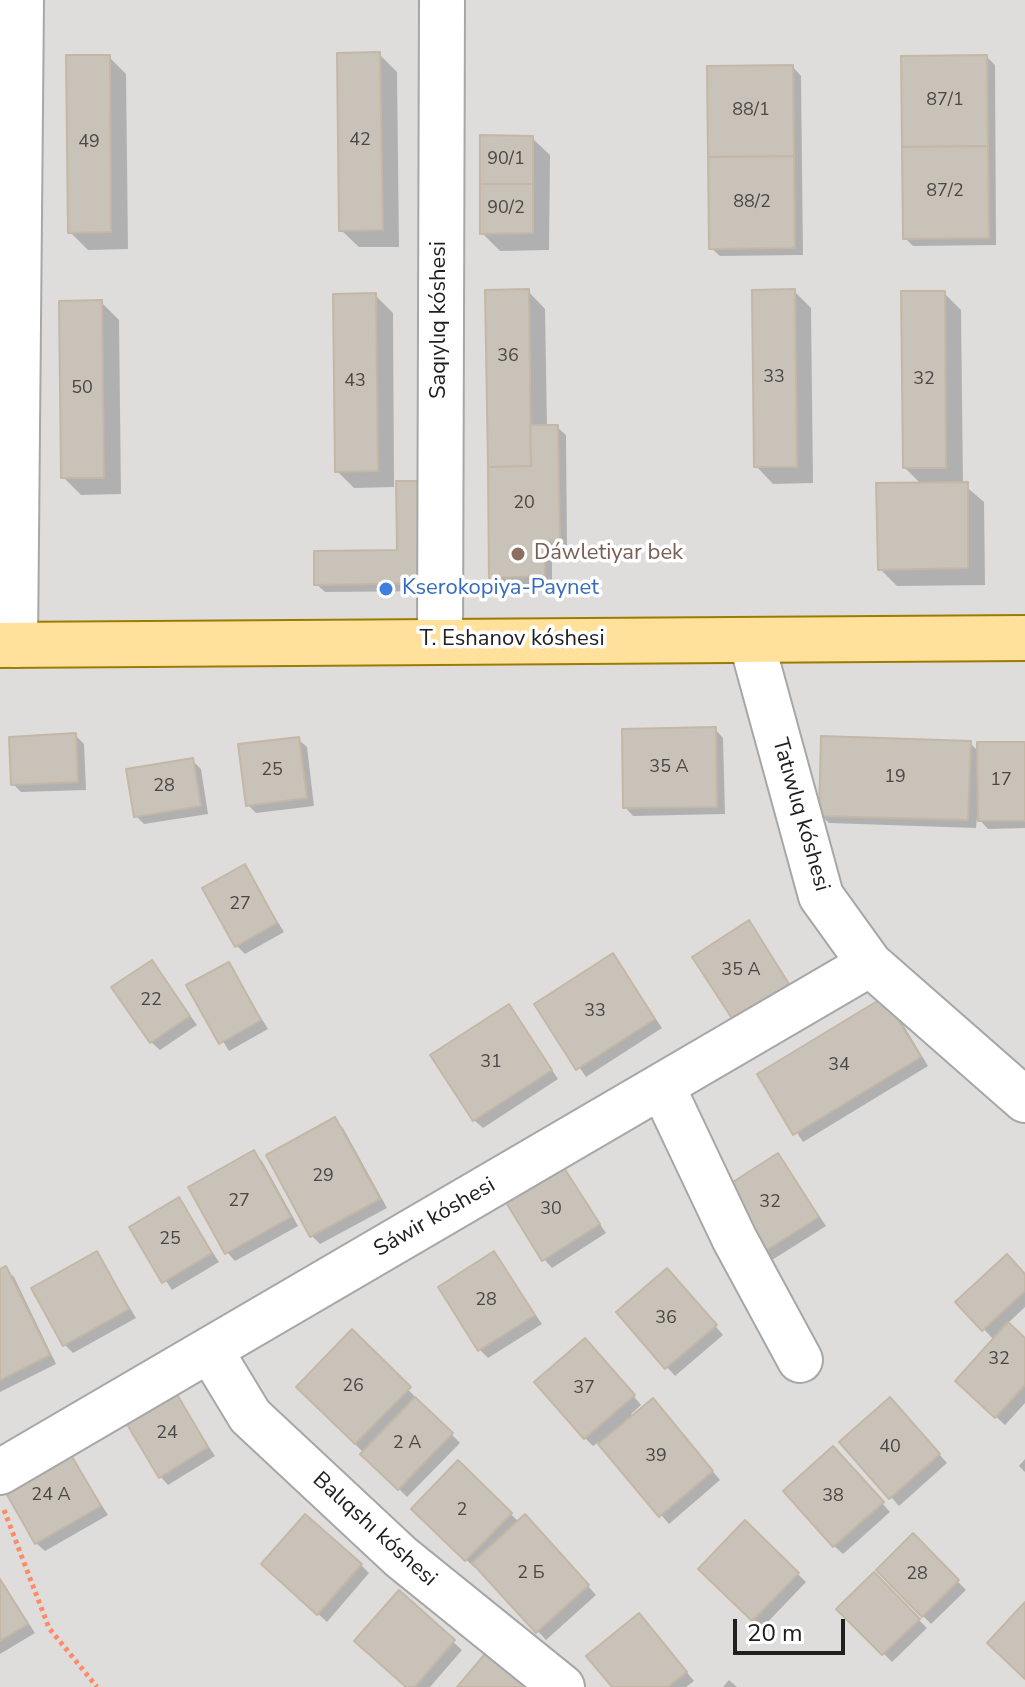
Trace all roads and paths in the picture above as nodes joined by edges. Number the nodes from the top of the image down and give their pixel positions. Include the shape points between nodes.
1 (21, 0) edge
2 (442, 0) edge
3 (1025, 638) edge
4 (440, 640) junction
5 (751, 640) junction
6 (8, 645) edge
7 (870, 964) junction
8 (662, 1086) junction
9 (1025, 1100) edge
10 (210, 1350) junction
11 (800, 1360) dead end
12 (0, 1472) edge
13 (0, 1498) edge
14 (97, 1687) edge
15 (562, 1687) edge

1 - 6 street
2 - 4 street, Saqıylıq kóshesi
3 - 5 main road, T. Eshanov kóshesi
4 - 5 main road, T. Eshanov kóshesi
4 - 6 main road, T. Eshanov kóshesi
5 - 7 street, Tatıwlıq kóshesi via 821,896
7 - 8 street, Sáwir kóshesi
7 - 9 street, Tatıwlıq kóshesi
8 - 10 street, Sáwir kóshesi
8 - 11 street via 734,1238
10 - 12 street, Sáwir kóshesi
10 - 15 street, Balıqshı kóshesi via 250,1416 401,1557
13 - 14 path via 49,1628

